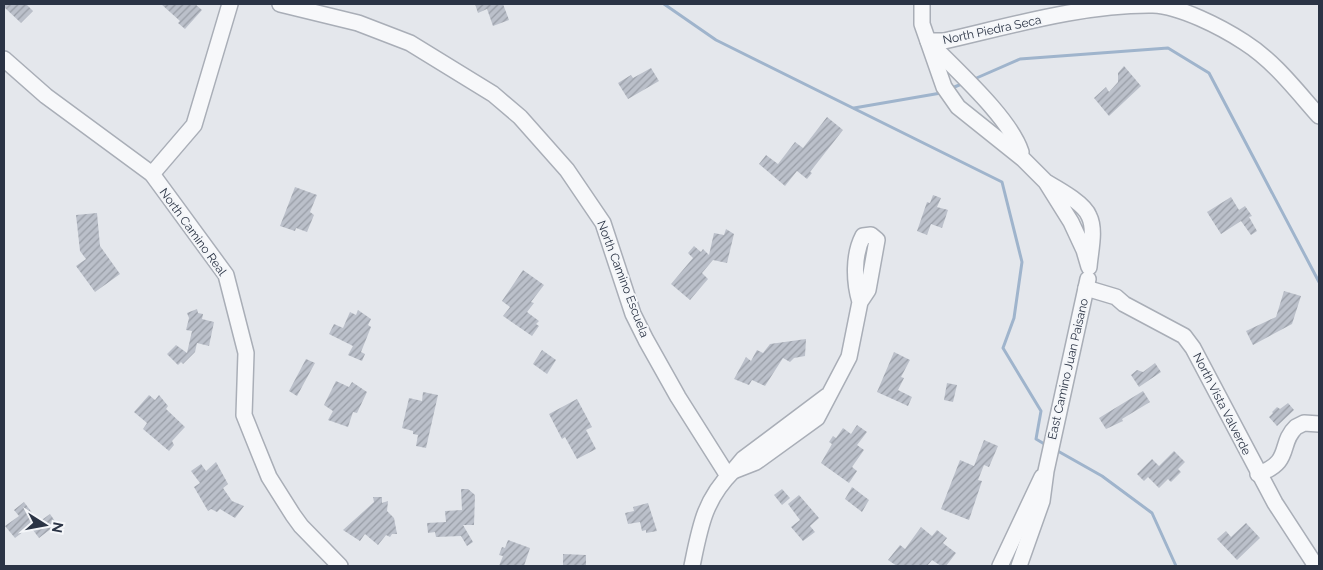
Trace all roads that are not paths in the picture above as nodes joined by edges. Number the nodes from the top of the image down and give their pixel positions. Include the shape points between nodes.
1 (230, 4) edge
2 (280, 4) edge
3 (922, 4) edge
4 (928, 41) junction
5 (4, 60) edge
6 (1319, 116) edge
7 (1023, 159) junction
8 (152, 174) junction
9 (1086, 288) junction
10 (860, 302) dead end
11 (1319, 424) edge
12 (1046, 471) junction
13 (731, 473) junction
14 (1258, 474) junction
15 (340, 566) edge
16 (692, 566) edge
17 (1000, 566) edge
18 (1019, 566) edge
19 (1316, 566) edge

1 - 8 street via 194,125
2 - 13 street, North Camino Escuela via 358,24 410,43 493,94 520,117 567,170 603,223 646,340 678,398
3 - 4 street, East Camino Juan Paisano via 922,24
4 - 6 street, North Piedra Seca via 944,41 1075,11 1154,5 1192,15 1244,42 1281,72
4 - 7 street, North Piedra Seca via 978,90 1020,147
4 - 7 street, East Camino Juan Paisano via 944,87 958,107
5 - 8 street, North Camino Real via 46,96
7 - 9 street, East Camino Juan Paisano via 1046,182 1071,222 1089,267
8 - 15 street, North Camino Real via 226,275 246,353 244,415 270,477 301,526
9 - 12 street, East Camino Juan Paisano
9 - 14 street, North Vista Valverde via 1116,297 1184,336
10 - 13 street via 848,357 827,396 743,459
11 - 14 street via 1304,423 1296,427 1280,461
12 - 17 street, East Camino Juan Paisano
12 - 18 street, East Camino Juan Paisano via 1042,501
13 - 16 street via 718,486 704,513
14 - 19 street, North Vista Valverde

